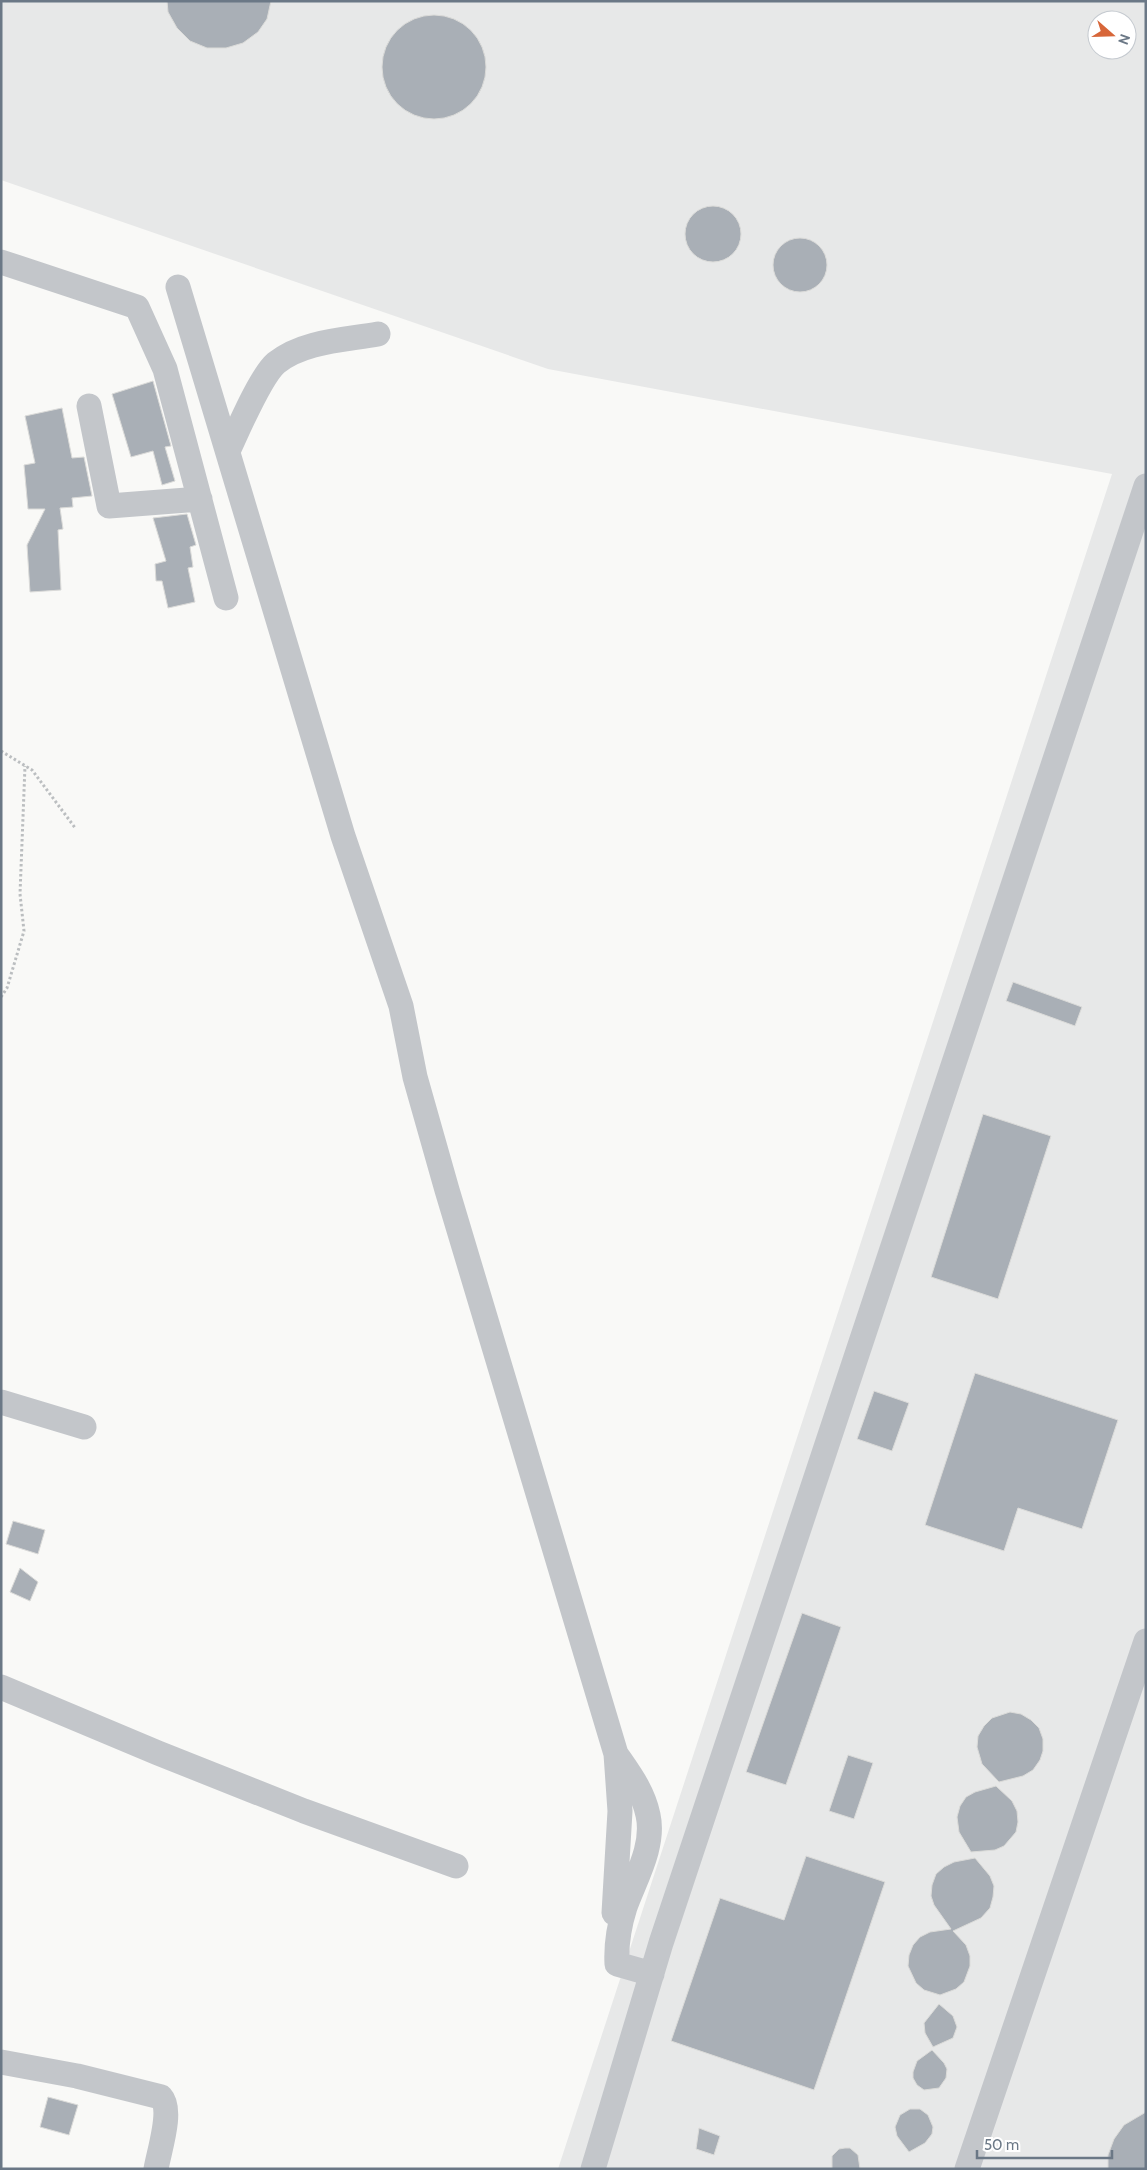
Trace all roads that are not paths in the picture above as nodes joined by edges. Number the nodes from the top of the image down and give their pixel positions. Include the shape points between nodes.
1 (1, 262) edge
2 (178, 287) dead end
3 (378, 334) dead end
4 (89, 406) dead end
5 (228, 451) junction
6 (1146, 486) edge
7 (200, 499) junction
8 (226, 598) dead end
9 (1, 1402) edge
10 (84, 1427) dead end
11 (1146, 1641) edge
12 (1, 1686) edge
13 (456, 1866) dead end
14 (652, 1974) junction
15 (1, 2062) edge
16 (156, 2169) edge
17 (593, 2169) edge
18 (967, 2169) edge

1 - 7 street via 137,307 165,369
2 - 5 street
3 - 5 street via 307,347 275,364 264,378
4 - 7 street via 110,506
5 - 14 street via 343,836 401,1006 418,1086 616,1754 639,1788 649,1817 648,1844 625,1908 616,1946 617,1964
6 - 14 street
7 - 8 street
9 - 10 street
11 - 18 street
12 - 13 street via 304,1811
14 - 17 street
15 - 16 street via 77,2076 160,2097 164,2101 166,2116

